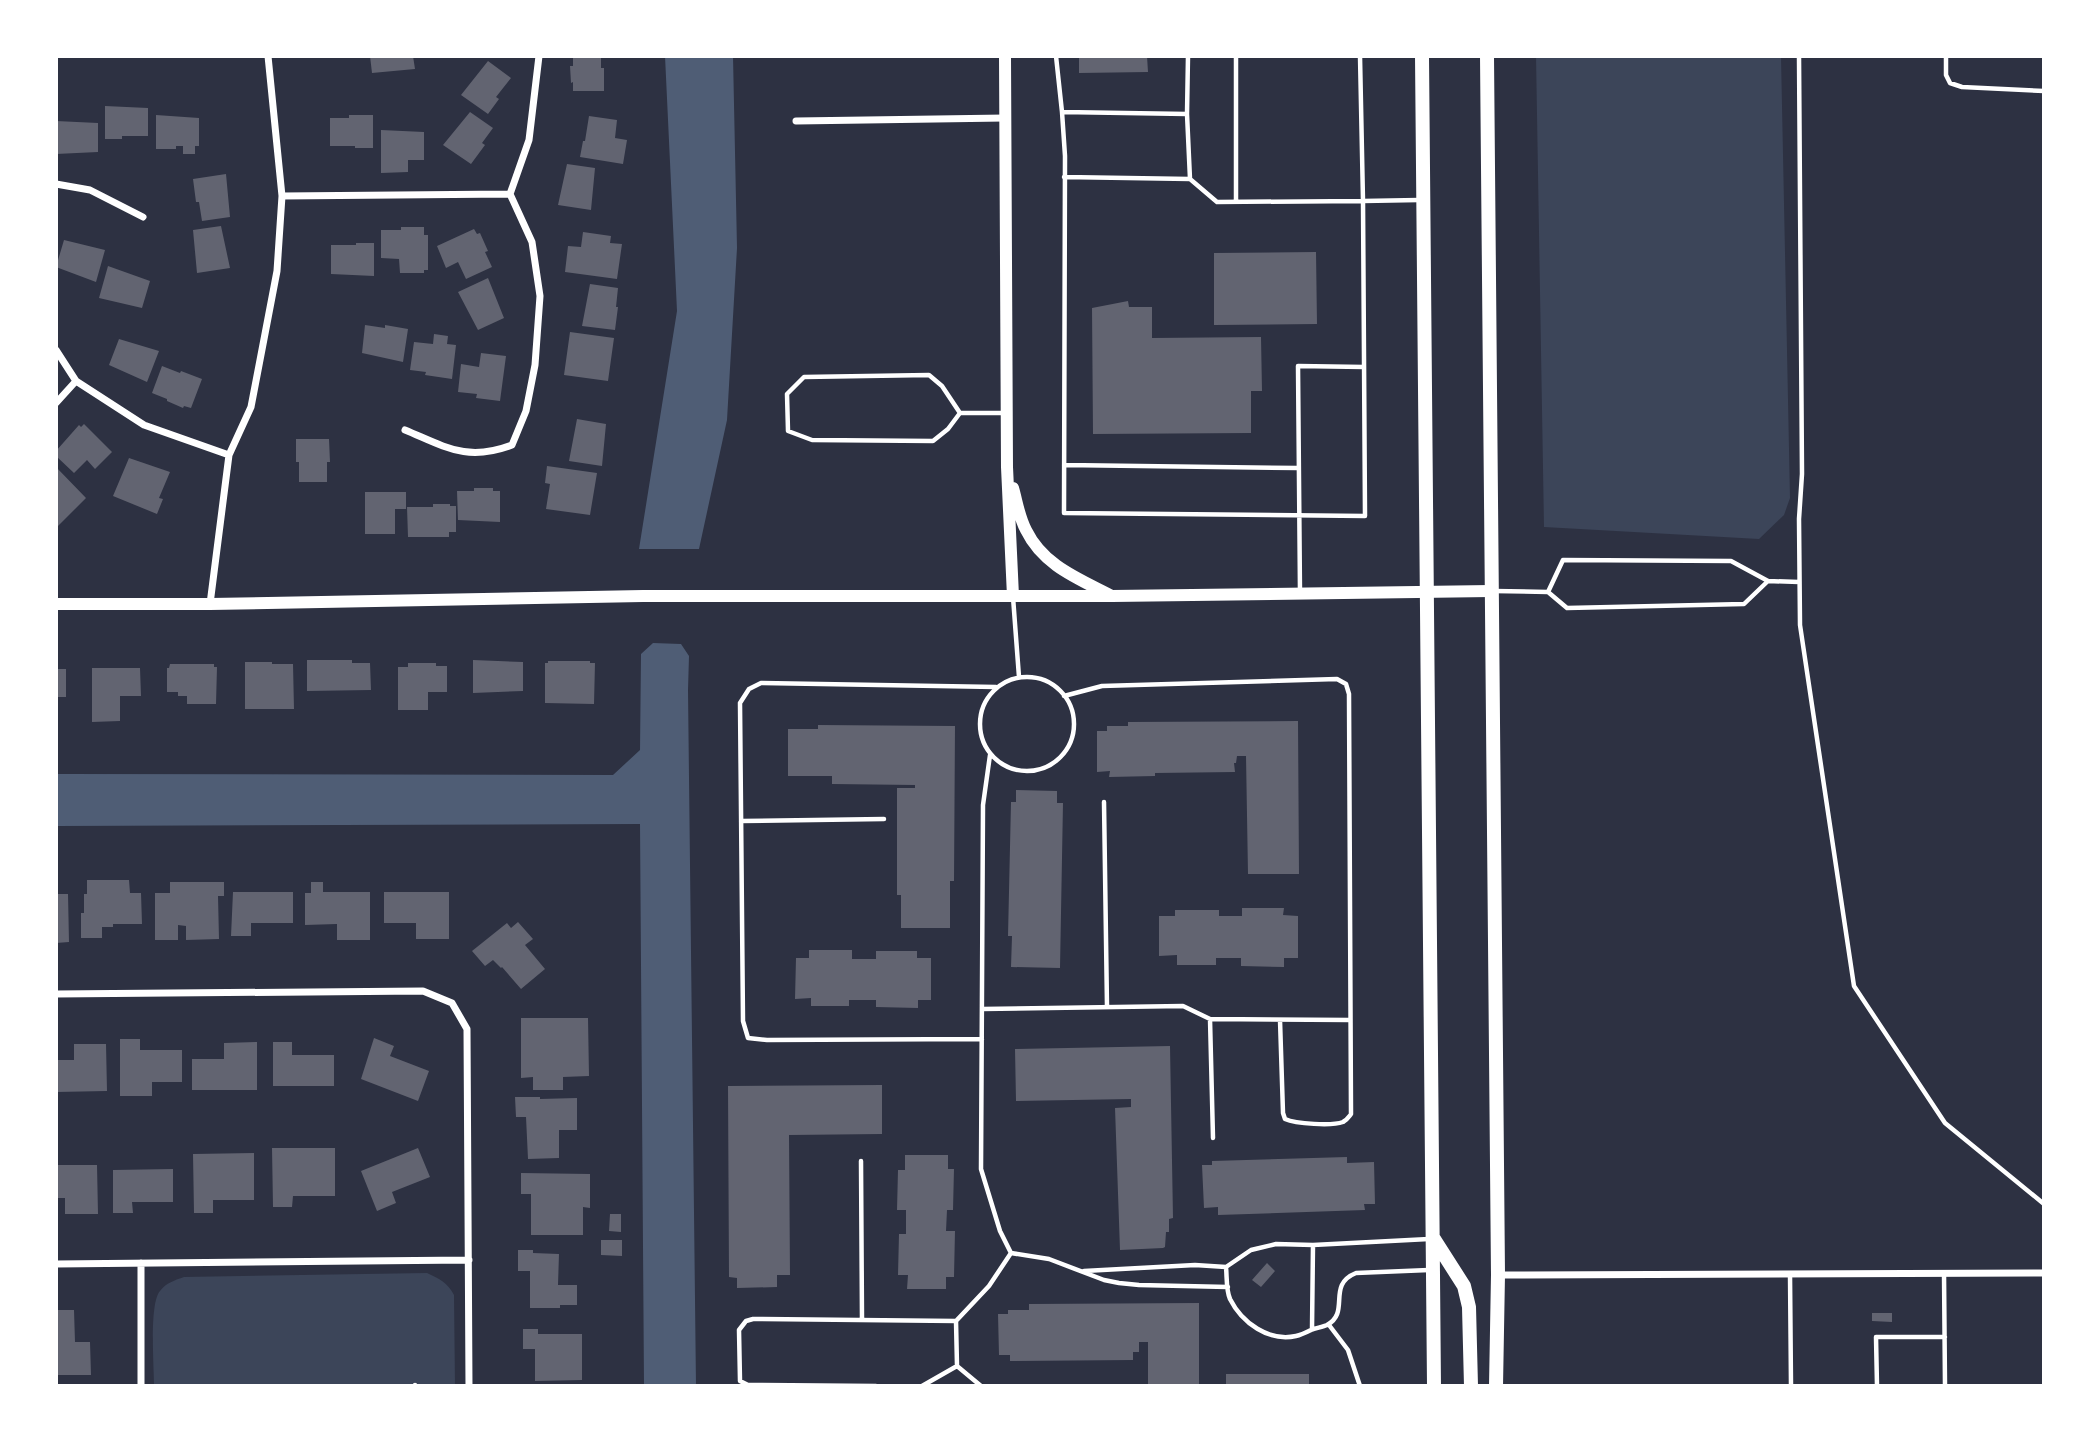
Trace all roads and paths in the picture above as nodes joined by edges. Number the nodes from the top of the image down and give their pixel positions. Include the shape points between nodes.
1 (268, 56) edge
2 (539, 56) edge
3 (1005, 56) edge
4 (1056, 56) edge
5 (1188, 56) edge
6 (1236, 56) edge
7 (1360, 56) edge
8 (1423, 56) edge
9 (1487, 56) edge
10 (1799, 56) edge
11 (1946, 56) edge
12 (2044, 91) edge
13 (1062, 112) junction
14 (1187, 114) junction
15 (1005, 118) junction
16 (796, 121) dead end
17 (1065, 177) junction
18 (1190, 179) junction
19 (56, 184) edge
20 (510, 194) junction
21 (282, 196) junction
22 (1424, 200) junction
23 (1363, 201) junction
24 (1236, 202) junction
25 (143, 217) dead end
26 (56, 350) edge
27 (1364, 367) junction
28 (76, 381) junction
29 (56, 403) edge
30 (960, 412) junction
31 (1007, 413) junction
32 (405, 430) dead end
33 (229, 454) junction
34 (1064, 465) junction
35 (1007, 467) junction
36 (1298, 468) junction
37 (1299, 515) junction
38 (1768, 581) junction
39 (1799, 582) junction
40 (1491, 591) junction
41 (1426, 592) junction
42 (1548, 592) junction
43 (1300, 594) junction
44 (1013, 596) junction
45 (1112, 596) junction
46 (56, 604) edge
47 (210, 604) junction
48 (1019, 677) junction
49 (996, 687) junction
50 (1065, 696) junction
51 (989, 755) junction
52 (1104, 802) dead end
53 (884, 819) dead end
54 (741, 821) junction
55 (56, 994) edge
56 (1107, 1007) junction
57 (982, 1009) junction
58 (1210, 1019) junction
59 (1280, 1020) junction
60 (1350, 1020) junction
61 (982, 1039) junction
62 (1213, 1138) dead end
63 (861, 1161) dead end
64 (2044, 1204) edge
65 (1433, 1239) junction
66 (1313, 1245) junction
67 (1011, 1253) junction
68 (469, 1259) junction
69 (141, 1263) junction
70 (56, 1264) edge
71 (1226, 1267) junction
72 (1433, 1270) junction
73 (1084, 1272) junction
74 (1944, 1273) junction
75 (2044, 1273) edge
76 (1790, 1274) junction
77 (1498, 1275) junction
78 (1228, 1287) junction
79 (862, 1320) junction
80 (956, 1321) junction
81 (1329, 1325) junction
82 (1312, 1329) junction
83 (1945, 1337) junction
84 (957, 1366) junction
85 (141, 1386) edge
86 (469, 1386) edge
87 (876, 1386) edge
88 (922, 1386) edge
89 (981, 1386) edge
90 (1360, 1386) edge
91 (1434, 1386) edge
92 (1471, 1386) edge
93 (1496, 1386) edge
94 (1791, 1386) edge
95 (1877, 1386) edge
96 (1945, 1386) edge

1 - 21 street
2 - 20 street via 529,140
3 - 15 street
4 - 13 lane
5 - 14 lane
6 - 24 lane
7 - 23 lane
8 - 22 main road
9 - 40 main road
10 - 39 lane
11 - 12 lane via 1950,83
13 - 14 lane
13 - 17 lane
14 - 18 lane
15 - 16 street
15 - 31 street
17 - 18 lane
17 - 34 lane
18 - 24 lane via 1217,202
19 - 25 street via 90,190
20 - 21 street
20 - 32 street via 532,242 540,296 535,365 526,411 512,445 492,453 456,452
21 - 33 street via 277,271 251,407
22 - 23 lane
22 - 41 main road
23 - 24 lane
23 - 27 lane
26 - 28 street
27 - 36 lane via 1298,366
27 - 37 lane via 1365,516
28 - 29 street
28 - 33 street via 144,425
30 - 30 lane via 929,375 804,377 787,394 788,431 812,440 933,441
30 - 31 lane
31 - 35 street
33 - 47 street
34 - 36 lane
34 - 37 lane via 1064,513
35 - 44 street
35 - 45 street via 1024,528 1037,550 1060,569
36 - 37 lane
37 - 43 lane
38 - 39 lane
38 - 42 lane via 1744,604 1567,608
38 - 42 lane via 1731,561 1563,560
39 - 64 lane via 1800,625 1854,986 1945,1123
40 - 41 street
40 - 42 lane
40 - 77 main road
41 - 43 street
41 - 65 main road
43 - 45 street
44 - 45 street
44 - 47 street via 643,596
44 - 48 lane
46 - 47 street
48 - 49 lane
48 - 50 lane via 1052,684
49 - 51 lane via 982,710 981,728
49 - 54 lane via 761,683 749,689 740,703
50 - 51 lane via 1073,738 1054,764 1024,772
50 - 60 lane via 1102,686 1337,679 1346,684
51 - 57 lane via 984,805
52 - 56 lane
53 - 54 lane
54 - 61 lane via 743,1021 748,1038
55 - 68 street via 423,991 452,1003 467,1029
56 - 57 lane
56 - 58 lane via 1183,1006
57 - 61 lane
58 - 59 lane
58 - 62 lane
59 - 60 lane
59 - 60 lane via 1285,1119 1340,1123 1351,1114
61 - 67 lane via 981,1169
63 - 79 lane
65 - 66 lane
65 - 72 main road
65 - 92 main road via 1464,1286 1469,1307
66 - 71 lane via 1276,1244 1251,1250
66 - 82 lane
67 - 73 lane via 1049,1259
67 - 80 lane via 989,1286
68 - 69 street
68 - 86 street
69 - 70 street
69 - 85 street
71 - 73 lane
71 - 78 lane
72 - 81 lane via 1347,1277 1340,1289 1338,1313
72 - 91 main road
73 - 78 lane via 1139,1285
74 - 75 street
74 - 76 street
74 - 83 lane
76 - 77 street
76 - 94 lane
77 - 93 main road
78 - 82 lane via 1241,1315 1266,1335 1296,1336
79 - 80 lane
79 - 87 lane via 746,1321 740,1329 740,1381 748,1385
80 - 84 lane
81 - 82 lane
81 - 90 lane via 1348,1350
83 - 95 lane via 1876,1337
83 - 96 lane
84 - 88 lane
84 - 89 lane

